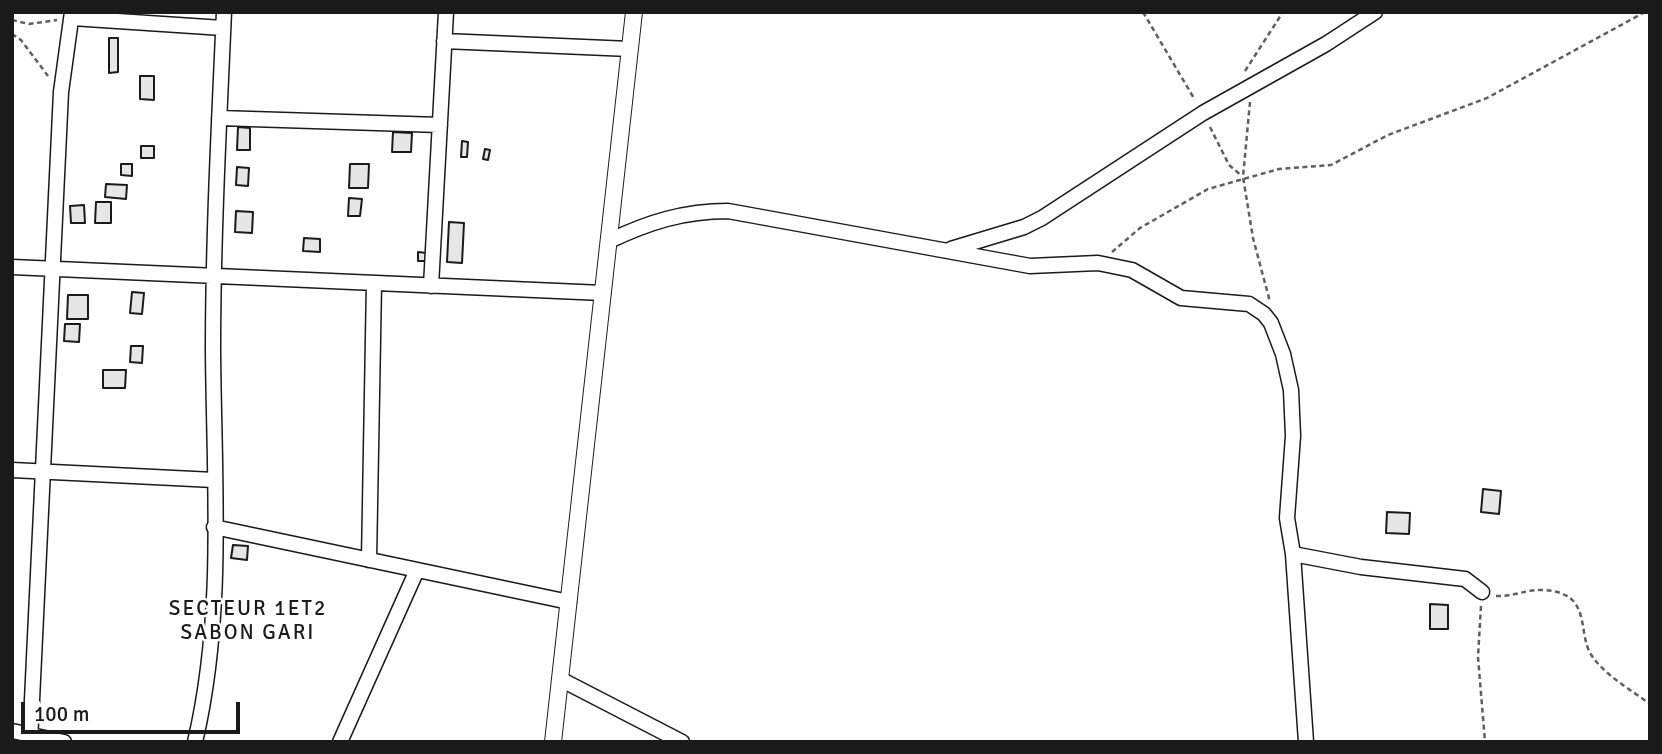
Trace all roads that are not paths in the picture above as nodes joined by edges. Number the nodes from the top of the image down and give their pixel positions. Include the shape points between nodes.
1 (224, 12) edge
2 (446, 12) edge
3 (634, 12) edge
4 (1375, 12) edge
5 (72, 15) edge
6 (223, 28) junction
7 (444, 41) junction
8 (630, 49) junction
9 (219, 118) junction
10 (440, 125) junction
11 (609, 241) junction
12 (950, 249) junction
13 (12, 267) edge
14 (53, 270) junction
15 (213, 275) junction
16 (374, 283) junction
17 (431, 286) junction
18 (603, 293) junction
19 (12, 470) edge
20 (43, 471) junction
21 (214, 480) junction
22 (214, 527) junction
23 (1293, 554) junction
24 (369, 560) junction
25 (417, 570) junction
26 (1482, 592) road end
27 (569, 603) junction
28 (560, 679) junction
29 (12, 731) edge
30 (31, 738) edge
31 (64, 742) edge
32 (195, 742) edge
33 (340, 742) edge
34 (553, 742) edge
35 (682, 742) edge
36 (1306, 742) edge

1 - 6 street
2 - 7 street
3 - 8 street
4 - 12 street via 1326,44 1245,81 1042,218
5 - 6 street
5 - 14 street via 61,92
6 - 9 street
7 - 8 street
7 - 10 street
8 - 11 street
9 - 10 street
9 - 15 street
10 - 17 street
11 - 12 street via 650,222 693,211 728,211
11 - 18 street
12 - 23 street via 1030,266 1098,263 1132,270 1181,298 1249,304 1271,323 1292,390 1287,518
13 - 14 street
14 - 15 street
14 - 20 street
15 - 16 street
15 - 21 street
16 - 17 street
16 - 24 street
17 - 18 street
18 - 27 street
19 - 20 street
20 - 21 street
20 - 30 street
21 - 22 street
22 - 24 street
22 - 32 street via 215,606 208,689
23 - 26 street via 1465,579
23 - 36 street
24 - 25 street
25 - 27 street
25 - 33 street
27 - 28 street
28 - 34 street
28 - 35 street
29 - 30 street
30 - 31 street

